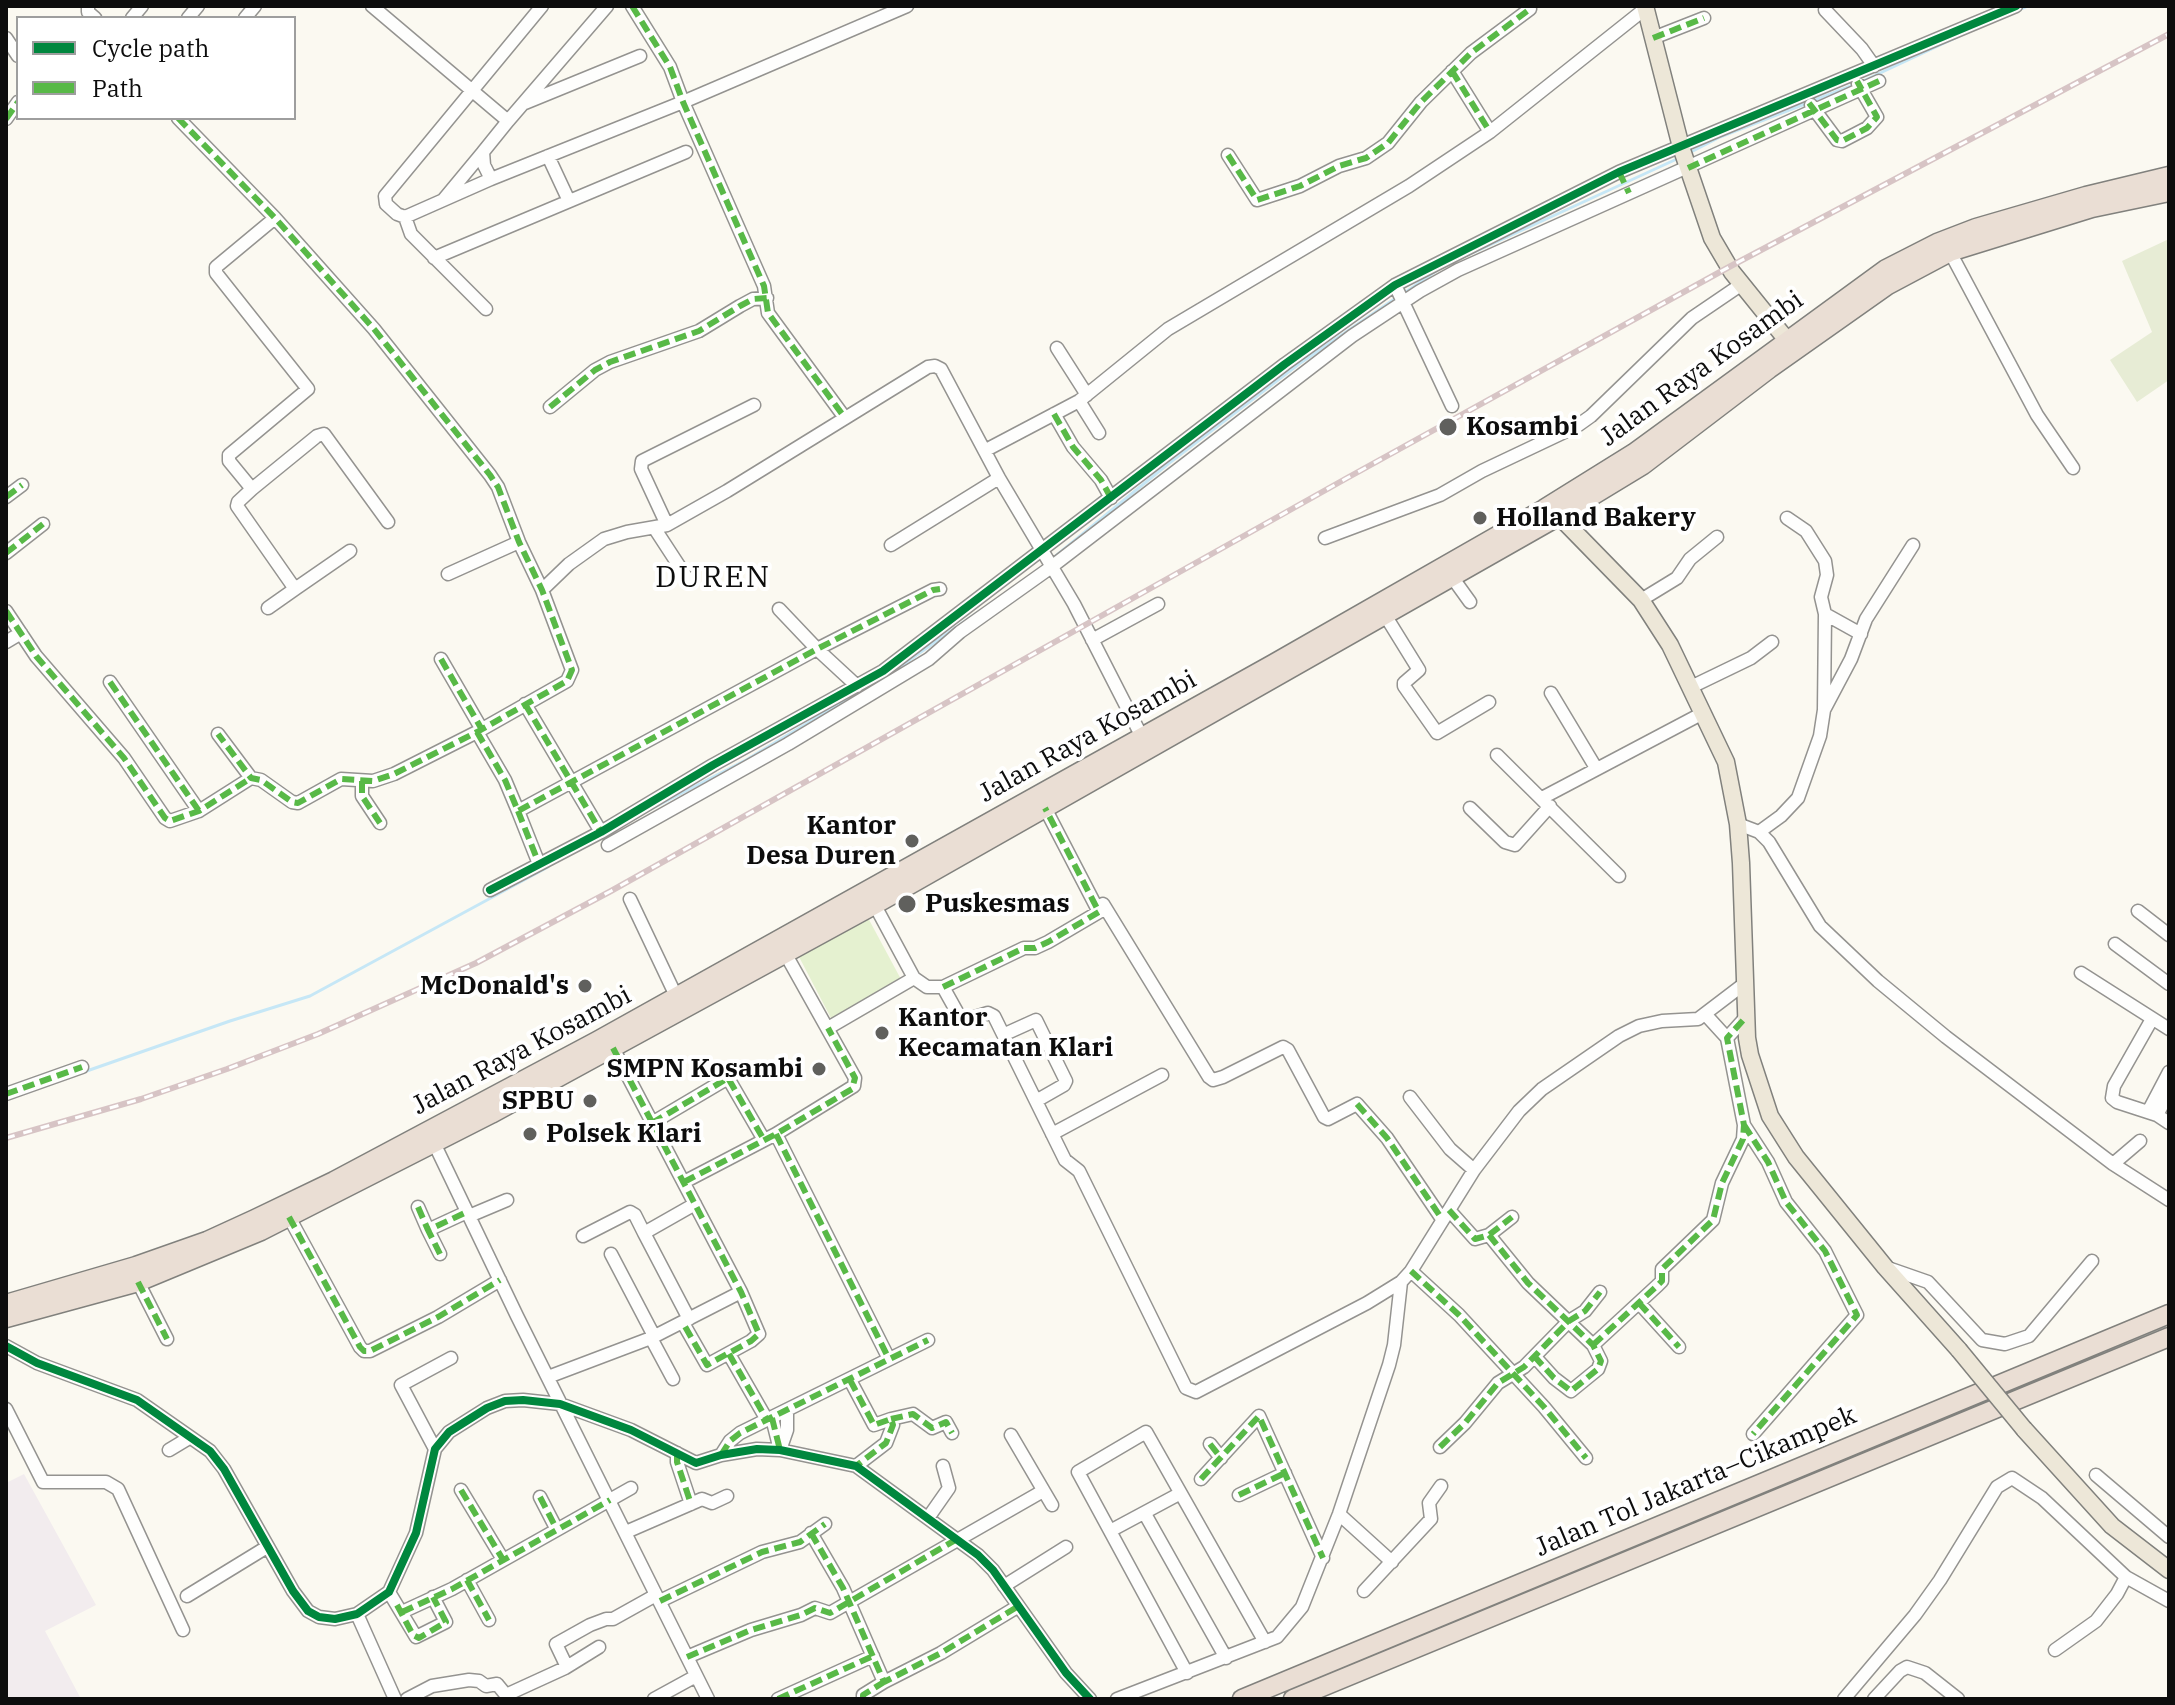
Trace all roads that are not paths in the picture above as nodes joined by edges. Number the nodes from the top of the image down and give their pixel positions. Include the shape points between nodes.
1 (372, 6) edge
2 (542, 6) edge
3 (607, 6) edge
4 (632, 6) edge
5 (907, 6) edge
6 (2016, 6) edge
7 (1645, 7) edge
8 (1530, 9) dead end
9 (1825, 10) dead end
10 (1704, 18) dead end
11 (1653, 38) junction
12 (640, 56) dead end
13 (1874, 66) junction
14 (1452, 71) junction
15 (1879, 81) dead end
16 (1858, 82) junction
17 (472, 89) junction
18 (683, 102) junction
19 (1809, 102) junction
20 (523, 104) junction
21 (180, 120) edge
22 (508, 121) junction
23 (1490, 132) junction
24 (483, 152) junction
25 (686, 152) dead end
26 (1228, 155) dead end
27 (548, 156) junction
28 (1684, 158) junction
29 (2169, 176) edge
30 (491, 179) junction
31 (1624, 182) junction
32 (2169, 192) edge
33 (442, 201) junction
34 (569, 201) junction
35 (405, 217) junction
36 (275, 218) junction
37 (1950, 252) junction
38 (434, 258) junction
39 (1742, 284) junction
40 (1398, 294) junction
41 (767, 298) junction
42 (486, 309) dead end
43 (1786, 339) junction
44 (1057, 348) dead end
45 (1083, 398) junction
46 (754, 405) dead end
47 (1452, 406) dead end
48 (550, 407) dead end
49 (1054, 414) junction
50 (845, 418) junction
51 (1099, 433) dead end
52 (986, 450) junction
53 (2073, 468) dead end
54 (999, 478) junction
55 (22, 485) dead end
56 (252, 489) junction
57 (6, 497) edge
58 (1111, 498) junction
59 (1559, 516) junction
60 (1787, 518) dead end
61 (388, 522) dead end
62 (43, 524) dead end
63 (661, 527) junction
64 (1717, 537) dead end
65 (1325, 538) dead end
66 (519, 542) junction
67 (891, 545) dead end
68 (1913, 545) dead end
69 (350, 551) dead end
70 (6, 553) edge
71 (1046, 560) junction
72 (448, 574) dead end
73 (1452, 577) junction
74 (687, 578) dead end
75 (295, 589) junction
76 (940, 589) dead end
77 (542, 590) junction
78 (1641, 600) junction
79 (1470, 602) dead end
80 (1158, 604) dead end
81 (268, 608) dead end
82 (779, 609) dead end
83 (6, 611) edge
84 (1825, 614) junction
85 (1385, 615) junction
86 (956, 626) junction
87 (21, 633) junction
88 (1861, 634) junction
89 (1092, 640) junction
90 (6, 642) edge
91 (1772, 642) dead end
92 (817, 649) junction
93 (441, 659) dead end
94 (110, 682) dead end
95 (867, 687) junction
96 (1691, 687) junction
97 (1551, 693) dead end
98 (1489, 702) dead end
99 (525, 704) junction
100 (1824, 710) junction
101 (1703, 713) junction
102 (479, 730) junction
103 (218, 734) dead end
104 (1142, 737) junction
105 (1497, 755) dead end
106 (1596, 768) junction
107 (251, 778) junction
108 (362, 781) junction
109 (571, 783) junction
110 (1546, 802) junction
111 (1045, 808) junction
112 (1470, 808) dead end
113 (199, 811) junction
114 (518, 811) junction
115 (645, 814) junction
116 (380, 823) dead end
117 (1738, 824) junction
118 (601, 832) junction
119 (1759, 832) junction
120 (608, 845) dead end
121 (539, 864) junction
122 (1619, 876) dead end
123 (490, 890) dead end
124 (870, 898) junction
125 (630, 899) dead end
126 (1103, 904) dead end
127 (2138, 911) dead end
128 (2169, 935) edge
129 (2115, 944) dead end
130 (785, 953) junction
131 (2081, 973) dead end
132 (914, 978) junction
133 (1744, 984) junction
134 (2169, 984) edge
135 (943, 987) junction
136 (676, 996) junction
137 (1706, 1015) junction
138 (1746, 1017) junction
139 (2152, 1019) junction
140 (828, 1028) junction
141 (2169, 1029) edge
142 (1005, 1034) junction
143 (1727, 1038) junction
144 (604, 1047) junction
145 (82, 1067) dead end
146 (2169, 1072) edge
147 (1162, 1075) dead end
148 (2169, 1093) edge
149 (6, 1094) edge
150 (1410, 1097) dead end
151 (1036, 1101) junction
152 (2152, 1114) junction
153 (652, 1123) junction
154 (2169, 1123) edge
155 (1744, 1125) junction
156 (776, 1134) junction
157 (1052, 1134) junction
158 (764, 1140) junction
159 (2140, 1141) dead end
160 (434, 1143) junction
161 (2113, 1164) junction
162 (1474, 1170) junction
163 (684, 1182) junction
164 (507, 1200) dead end
165 (2169, 1200) edge
166 (695, 1204) junction
167 (418, 1207) dead end
168 (468, 1214) junction
169 (1446, 1214) junction
170 (289, 1217) junction
171 (1512, 1217) dead end
172 (428, 1230) junction
173 (644, 1233) junction
174 (1489, 1235) junction
175 (583, 1236) dead end
176 (440, 1254) dead end
177 (611, 1254) dead end
178 (2092, 1261) dead end
179 (1885, 1267) junction
180 (1411, 1271) junction
181 (500, 1280) junction
182 (138, 1282) junction
183 (1401, 1282) junction
184 (741, 1292) junction
185 (1600, 1292) dead end
186 (1639, 1303) junction
187 (6, 1304) edge
188 (2169, 1314) edge
189 (6, 1318) edge
190 (686, 1321) junction
191 (1569, 1321) junction
192 (652, 1337) junction
193 (2169, 1337) edge
194 (167, 1339) dead end
195 (928, 1340) dead end
196 (1593, 1345) junction
197 (6, 1346) edge
198 (1679, 1347) dead end
199 (729, 1354) junction
200 (1535, 1357) junction
201 (451, 1358) dead end
202 (889, 1359) junction
203 (1513, 1376) junction
204 (548, 1377) junction
205 (673, 1379) dead end
206 (850, 1380) junction
207 (560, 1404) junction
208 (6, 1409) edge
209 (787, 1411) junction
210 (770, 1419) junction
211 (891, 1419) junction
212 (952, 1433) dead end
213 (1753, 1434) dead end
214 (1011, 1435) dead end
215 (189, 1438) junction
216 (1210, 1444) dead end
217 (1440, 1447) dead end
218 (435, 1449) junction
219 (169, 1450) dead end
220 (780, 1450) junction
221 (677, 1453) junction
222 (721, 1455) junction
223 (1221, 1458) junction
224 (1586, 1458) dead end
225 (856, 1466) junction
226 (943, 1466) dead end
227 (1285, 1473) junction
228 (2096, 1475) dead end
229 (1201, 1479) dead end
230 (1441, 1486) dead end
231 (631, 1488) dead end
232 (461, 1490) dead end
233 (1043, 1491) junction
234 (1179, 1494) junction
235 (1239, 1495) dead end
236 (727, 1496) dead end
237 (540, 1497) dead end
238 (610, 1500) junction
239 (691, 1504) junction
240 (1052, 1505) dead end
241 (1145, 1514) junction
242 (1339, 1514) junction
243 (928, 1518) junction
244 (825, 1524) dead end
245 (556, 1528) junction
246 (1110, 1531) junction
247 (626, 1532) junction
248 (811, 1533) junction
249 (2169, 1537) edge
250 (957, 1539) junction
251 (267, 1547) junction
252 (1066, 1547) dead end
253 (502, 1558) junction
254 (1323, 1558) junction
255 (1392, 1562) junction
256 (2169, 1570) edge
257 (2126, 1577) junction
258 (467, 1580) junction
259 (1004, 1586) junction
260 (1364, 1591) dead end
261 (389, 1592) junction
262 (187, 1596) dead end
263 (433, 1597) junction
264 (658, 1598) junction
265 (2169, 1601) edge
266 (850, 1604) junction
267 (1017, 1607) junction
268 (402, 1612) junction
269 (357, 1614) junction
270 (489, 1620) dead end
271 (183, 1630) dead end
272 (1265, 1642) junction
273 (599, 1647) dead end
274 (2055, 1650) dead end
275 (873, 1656) junction
276 (687, 1657) junction
277 (1226, 1658) junction
278 (566, 1665) junction
279 (1187, 1673) junction
280 (696, 1676) junction
281 (884, 1682) junction
282 (395, 1699) edge
283 (407, 1699) edge
284 (654, 1699) edge
285 (708, 1699) edge
286 (778, 1699) edge
287 (863, 1699) edge
288 (1090, 1699) edge
289 (1117, 1699) edge
290 (1242, 1699) edge
291 (1293, 1699) edge
292 (1844, 1699) edge
293 (1874, 1699) edge
294 (1958, 1699) edge

1 - 17 street
2 - 17 street
3 - 20 street
4 - 18 street via 670,67
5 - 18 street
6 - 13 street
7 - 11 main road
7 - 23 street
8 - 14 street
9 - 13 street
10 - 11 street
11 - 28 main road
12 - 20 street
13 - 16 street
14 - 23 street
14 - 26 street via 1381,150 1300,186 1257,200
15 - 16 street
16 - 19 street
16 - 19 street via 1877,117 1842,141
17 - 22 street
17 - 35 street via 385,196 390,209
18 - 27 street
18 - 41 street
19 - 28 street
19 - 28 street
20 - 22 street
21 - 36 street
22 - 24 street
23 - 45 street via 1168,329
24 - 30 street
24 - 33 street
25 - 34 street
27 - 30 street
27 - 34 street
28 - 31 street
28 - 31 street
28 - 39 main road via 1712,238
29 - 43 highway, Jalan Raya Kosambi via 1937,243 1886,269
30 - 33 street
31 - 40 street
31 - 40 street via 1458,270
32 - 37 highway, Jalan Raya Kosambi via 2092,208
33 - 35 street
34 - 38 street
35 - 38 street via 411,234
36 - 56 street via 216,267 219,279 308,389 229,455
36 - 66 street via 374,329 490,475
37 - 53 street via 2037,415
37 - 59 highway, Jalan Raya Kosambi via 1888,285 1643,465
38 - 42 street
39 - 43 main road
39 - 65 street via 1692,318 1577,426 1440,495
40 - 47 street
40 - 58 street via 1285,364
40 - 71 street via 1352,336
41 - 48 street via 753,299 699,331 610,362
41 - 50 street via 773,322
43 - 104 highway, Jalan Raya Kosambi via 1634,453 1544,509
44 - 45 street
45 - 49 street
45 - 51 street
46 - 63 street via 642,461
49 - 52 street
49 - 58 street
50 - 52 street via 935,366
50 - 63 street
52 - 54 street
54 - 67 street
54 - 71 street
55 - 57 street
56 - 61 street via 324,434
56 - 75 street via 237,506
58 - 71 street
59 - 73 highway, Jalan Raya Kosambi
59 - 78 main road
60 - 84 street via 1806,531 1825,561
62 - 70 street
63 - 74 street
63 - 77 street via 604,539
64 - 78 street via 1677,578
66 - 72 street
66 - 77 street
68 - 88 street
69 - 75 street
71 - 86 street
71 - 86 street
71 - 89 street
73 - 79 street
73 - 85 highway, Jalan Raya Kosambi
75 - 81 street
76 - 92 street
77 - 99 street via 572,674
78 - 96 main road
80 - 89 street
82 - 92 street
83 - 87 street
84 - 88 street
84 - 100 street
85 - 98 street via 1419,670 1404,686 1437,733
85 - 111 highway, Jalan Raya Kosambi
86 - 95 street
87 - 90 street
87 - 113 street via 124,758 162,816 170,821
88 - 100 street
89 - 104 street
91 - 96 street
92 - 95 street
92 - 109 street
93 - 102 street
94 - 113 street
95 - 115 street
96 - 101 main road
97 - 106 street
99 - 102 street
99 - 109 street
100 - 119 street via 1798,798
101 - 106 street
101 - 117 main road via 1726,762
102 - 108 street via 394,774
102 - 114 street
103 - 107 street
104 - 124 highway, Jalan Raya Kosambi
105 - 110 street
106 - 110 street
107 - 108 street via 294,804 341,779
107 - 113 street
108 - 116 street via 364,800
109 - 114 street
109 - 118 street
110 - 112 street via 1515,845 1505,842
110 - 122 street
111 - 124 highway, Jalan Raya Kosambi
111 - 135 street via 1099,912 1048,942
114 - 121 street
115 - 118 street
115 - 120 street
117 - 119 street
117 - 133 main road
118 - 121 street
119 - 161 street via 1820,926 1843,950 1946,1037
121 - 123 street
124 - 130 highway, Jalan Raya Kosambi
124 - 132 street
124 - 136 highway, Jalan Raya Kosambi
125 - 136 street
126 - 169 street via 1205,1074 1213,1080 1278,1047 1288,1050 1324,1117 1357,1104
127 - 128 street
129 - 134 street
130 - 140 street
130 - 144 highway, Jalan Raya Kosambi
131 - 139 street
132 - 135 street via 927,987
132 - 140 street
133 - 137 street
133 - 138 main road
135 - 142 street via 958,1019 966,1022 991,1013
136 - 144 highway, Jalan Raya Kosambi
137 - 143 street
137 - 162 street via 1639,1026 1619,1036 1530,1099
138 - 143 street
138 - 179 main road via 1750,1055 1770,1116 1796,1157
139 - 141 street
139 - 152 street via 2112,1098
140 - 156 street via 855,1078 854,1086
142 - 151 street
142 - 151 street via 1036,1020 1066,1081
143 - 155 street
144 - 153 street
144 - 160 highway, Jalan Raya Kosambi
144 - 187 highway, Jalan Raya Kosambi via 207,1241
145 - 149 street
146 - 152 street
147 - 157 street
148 - 152 street
150 - 162 street via 1450,1149
151 - 157 street
152 - 154 street
153 - 158 street via 728,1078
153 - 163 street
155 - 186 street via 1713,1220 1662,1269 1662,1281
155 - 213 street via 1786,1202 1825,1251 1857,1315
156 - 158 street
156 - 202 street
157 - 183 street via 1069,1165 1079,1171 1191,1391
158 - 163 street
159 - 161 street
160 - 168 street
160 - 170 highway, Jalan Raya Kosambi
161 - 165 street
162 - 169 street
163 - 166 street
164 - 168 street
166 - 173 street
166 - 184 street
167 - 172 street
168 - 172 street
168 - 181 street
169 - 174 street via 1475,1239
169 - 180 street
170 - 181 street via 364,1351 438,1317
170 - 182 highway, Jalan Raya Kosambi
171 - 174 street
172 - 176 street
173 - 175 street via 630,1212
173 - 190 street
174 - 191 street via 1528,1283
177 - 192 street
178 - 179 street via 2036,1329 2005,1344 1982,1340 1928,1282
179 - 256 main road, bridge via 2112,1526
180 - 183 street
180 - 203 street
181 - 204 street
182 - 189 highway, Jalan Raya Kosambi
182 - 194 street
183 - 242 street via 1389,1365
184 - 190 street
184 - 199 street via 759,1334
185 - 191 street
186 - 196 street
186 - 198 street
188 - 290 highway, Jalan Tol Jakarta–Cikampek
190 - 192 street
190 - 199 street via 706,1365
191 - 196 street
191 - 200 street
192 - 204 street
192 - 205 street
193 - 291 highway, Jalan Tol Jakarta–Cikampek
195 - 202 street
196 - 200 street via 1601,1358 1599,1367 1573,1391
197 - 215 street via 37,1363 129,1396
199 - 210 street
200 - 203 street
201 - 218 street via 401,1385
202 - 206 street
203 - 217 street via 1498,1383
203 - 224 street
204 - 207 street
206 - 209 street
206 - 211 street via 874,1425
207 - 218 street via 497,1404 449,1432
207 - 221 street
207 - 238 street
208 - 271 street via 43,1482 106,1482 118,1489
209 - 210 street
209 - 220 street
210 - 220 street
210 - 222 street via 735,1436
211 - 212 street via 913,1414 932,1428 946,1422
211 - 225 street via 886,1443
214 - 233 street
215 - 219 street
215 - 251 street via 220,1462
216 - 223 street
218 - 261 street via 416,1533
220 - 222 street
220 - 225 street
221 - 222 street via 696,1463
221 - 239 street
223 - 227 street via 1259,1416
223 - 229 street
225 - 243 street
226 - 243 street via 949,1488
227 - 235 street
227 - 254 street
228 - 249 street
230 - 255 street via 1429,1503 1431,1519
231 - 238 street
232 - 253 street
233 - 240 street
233 - 250 street
234 - 241 street
234 - 246 street via 1146,1432 1079,1470 1094,1490
234 - 272 street
236 - 239 street
237 - 245 street
238 - 245 street
238 - 247 street
239 - 247 street
241 - 246 street
241 - 277 street
242 - 254 street
242 - 255 street
243 - 250 street
244 - 248 street
245 - 253 street
246 - 279 street
247 - 264 street
248 - 264 street
248 - 266 street
250 - 259 street
250 - 266 street
251 - 262 street
251 - 269 street via 308,1611 327,1619
252 - 259 street
253 - 258 street
254 - 272 street via 1302,1607 1282,1632
255 - 260 street
257 - 265 street
257 - 274 street via 2096,1621
257 - 292 street via 2032,1489 2012,1478 2005,1481 1915,1615
258 - 263 street
258 - 270 street
259 - 267 street
261 - 268 street
261 - 269 street
263 - 268 street
263 - 268 street via 446,1622 419,1638
264 - 276 street
264 - 278 street via 556,1644
266 - 275 street
266 - 276 street via 830,1613 815,1608
267 - 281 street
267 - 288 street
269 - 282 street
272 - 277 street
273 - 278 street
275 - 281 street
275 - 286 street
276 - 280 street
277 - 279 street
278 - 283 street via 506,1695 497,1684 469,1680 432,1686
279 - 289 street
280 - 284 street
280 - 285 street
281 - 287 street
293 - 294 street via 1907,1667 1925,1673

